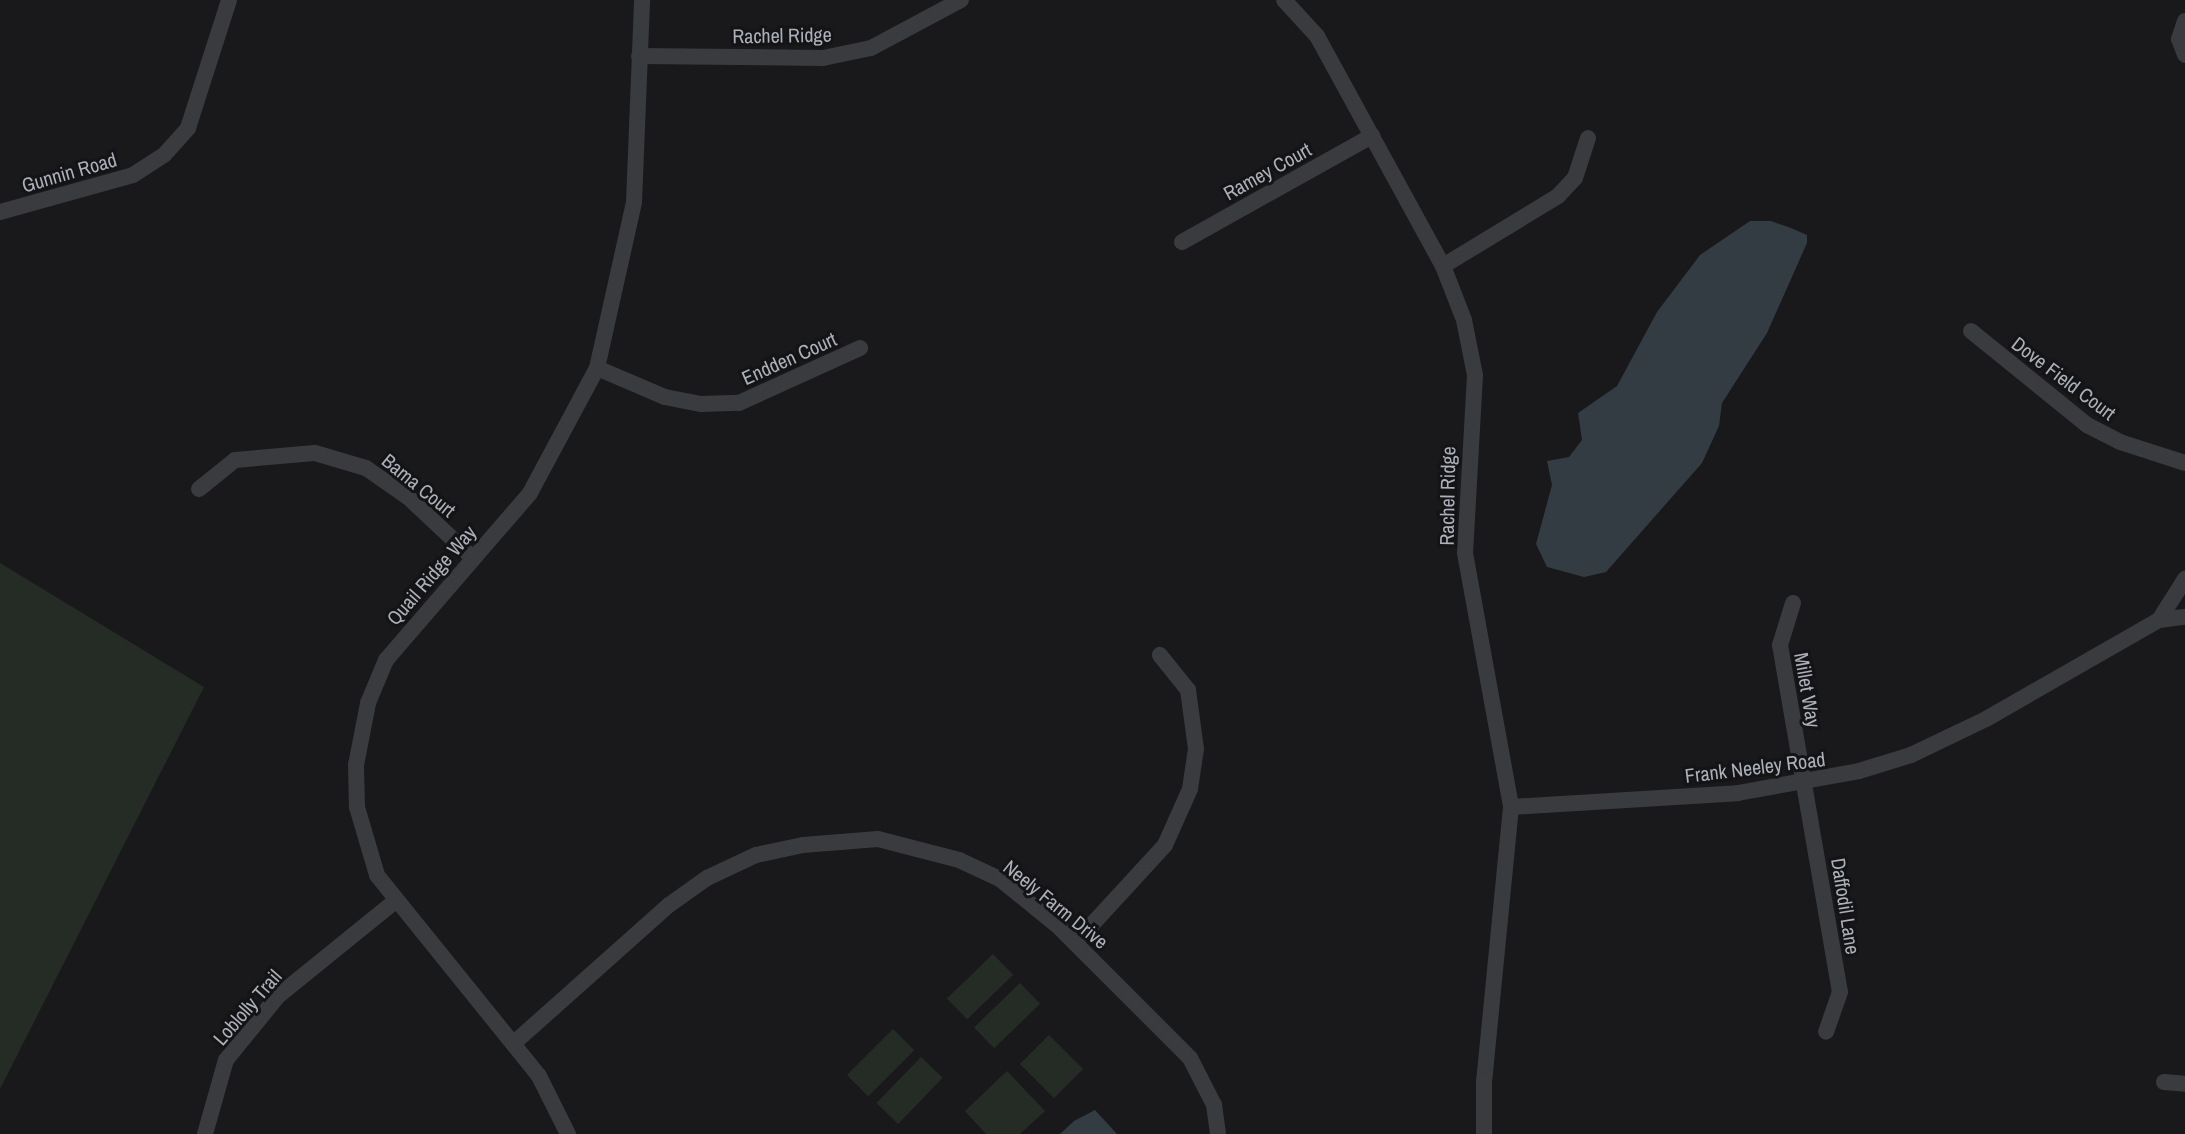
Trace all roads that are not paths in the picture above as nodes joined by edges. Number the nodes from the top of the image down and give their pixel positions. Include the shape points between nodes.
1 (229, 0) edge
2 (642, 0) edge
3 (961, 0) edge
4 (1284, 0) edge
5 (2185, 21) edge
6 (2185, 55) edge
7 (639, 56) junction
8 (1372, 136) junction
9 (1588, 138) dead end
10 (0, 212) edge
11 (1182, 242) dead end
12 (1443, 266) junction
13 (1971, 331) dead end
14 (860, 348) dead end
15 (597, 368) junction
16 (2185, 463) edge
17 (199, 489) dead end
18 (473, 558) junction
19 (2185, 579) edge
20 (1793, 603) dead end
21 (2185, 617) edge
22 (2159, 620) junction
23 (1160, 655) dead end
24 (1805, 784) junction
25 (1511, 807) junction
26 (394, 902) junction
27 (1075, 943) junction
28 (1826, 1032) dead end
29 (514, 1043) junction
30 (2164, 1082) dead end
31 (2185, 1084) edge
32 (205, 1134) edge
33 (568, 1134) edge
34 (1218, 1134) edge
35 (1484, 1134) edge

1 - 10 street, Gunnin Road via 188,128 164,155 133,175
2 - 7 street, Quail Ridge Way
3 - 7 street, Rachel Ridge via 871,48 823,58
4 - 8 street, Rachel Ridge via 1317,36
5 - 6 street via 2179,31
7 - 15 street, Quail Ridge Way via 634,202
8 - 11 street, Ramey Court
8 - 12 street, Rachel Ridge
9 - 12 street via 1575,178 1558,196
12 - 25 street, Rachel Ridge via 1464,320 1475,375 1465,553
13 - 16 street, Dove Field Court via 2087,425
14 - 15 street, Endden Court via 739,403 701,404 665,397
15 - 18 street, Quail Ridge Way via 530,493
17 - 18 street, Bama Court via 235,460 315,453 366,468 409,498
18 - 26 street, Quail Ridge Way via 386,660 368,703 356,765 357,807 377,875
19 - 22 street, Frank Neeley Road
20 - 24 street, Millet Way via 1780,645
21 - 22 street, Frank Neeley Road
22 - 24 street, Frank Neeley Road via 1986,719 1911,755
23 - 27 street via 1188,690 1196,749 1190,789 1165,845
24 - 25 street, Frank Neeley Road
24 - 28 street, Daffodil Lane via 1840,992
25 - 35 street, Rachel Ridge via 1484,1081
26 - 29 street, Quail Ridge Way
26 - 32 street, Loblolly Trail via 278,996 226,1060
27 - 29 street, Neely Farm Drive via 1000,879 959,860 878,839 803,845 756,855 707,878 669,905
27 - 34 street, Neely Farm Drive via 1190,1058 1214,1105
29 - 33 street, Quail Ridge Way via 539,1076
30 - 31 street

